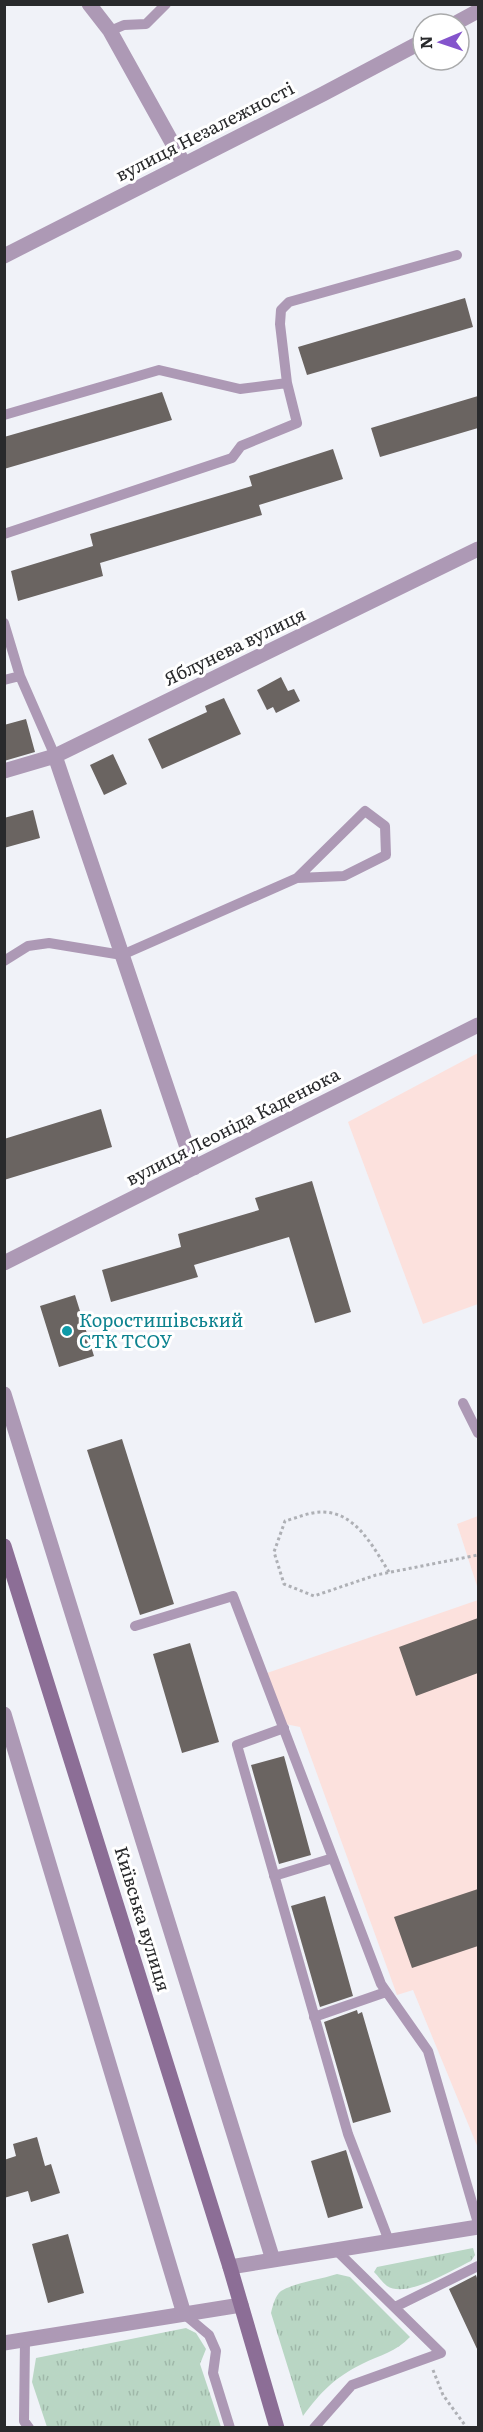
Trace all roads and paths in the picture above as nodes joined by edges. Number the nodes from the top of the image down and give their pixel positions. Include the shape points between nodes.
1 (89, 4) edge
2 (166, 4) edge
3 (110, 31) junction
4 (411, 46) edge
5 (184, 164) junction
6 (457, 255) dead end
7 (4, 256) edge
8 (287, 383) junction
9 (4, 416) edge
10 (4, 534) edge
11 (478, 549) edge
12 (4, 623) edge
13 (20, 676) junction
14 (4, 680) edge
15 (55, 756) junction
16 (4, 771) edge
17 (297, 878) junction
18 (122, 954) junction
19 (4, 961) edge
20 (478, 1025) edge
21 (194, 1168) junction
22 (4, 1263) edge
23 (4, 1394) edge
24 (463, 1403) dead end
25 (478, 1433) edge
26 (4, 1546) edge
27 (478, 1554) edge
28 (389, 1572) junction
29 (135, 1626) dead end
30 (4, 1714) edge
31 (284, 1728) junction
32 (333, 1858) junction
33 (274, 1876) junction
34 (386, 1992) junction
35 (314, 2017) junction
36 (478, 2225) edge
37 (389, 2241) junction
38 (336, 2250) junction
39 (273, 2260) junction
40 (478, 2266) edge
41 (230, 2267) junction
42 (241, 2305) junction
43 (395, 2307) junction
44 (184, 2314) junction
45 (25, 2340) junction
46 (4, 2343) edge
47 (428, 2357) junction
48 (29, 2427) edge
49 (230, 2427) edge
50 (277, 2427) edge
51 (314, 2427) edge
52 (467, 2427) edge

1 - 3 street
2 - 3 lane via 146,24 124,25
3 - 5 street
4 - 5 street, вулиця Незалежності
5 - 7 street, вулиця Незалежності
6 - 8 lane via 289,302 281,310 280,324
8 - 9 lane via 240,389 159,370
8 - 10 lane via 297,423 241,446 232,458
11 - 15 street, Яблунева вулиця
12 - 13 lane
13 - 14 lane
13 - 15 lane
15 - 16 street, Яблунева вулиця
15 - 18 street
17 - 17 lane via 365,811 385,826 386,855 344,876
17 - 18 lane
18 - 19 lane via 49,944 28,946
18 - 21 street
20 - 21 street, вулиця Леоніда Каденюка
21 - 22 street, вулиця Леоніда Каденюка
23 - 39 street
24 - 25 lane
26 - 41 main road, Київська вулиця
27 - 28 path
28 - 28 path via 314,1596 284,1584 274,1552 285,1521 322,1512 349,1518
29 - 31 lane via 233,1596
30 - 44 street
31 - 32 lane
31 - 33 lane via 237,1745
32 - 33 lane
32 - 34 lane
33 - 35 lane
34 - 35 lane
34 - 36 lane via 428,2051
35 - 37 lane via 348,2134
36 - 37 street
37 - 38 street
38 - 39 street
38 - 43 lane
39 - 41 street
40 - 43 lane
41 - 42 main road, Київська вулиця
42 - 44 street
42 - 50 main road, Київська вулиця
43 - 47 lane via 441,2353
44 - 45 street
44 - 49 lane via 209,2335 216,2351 213,2373
45 - 46 street
45 - 48 lane via 24,2421
47 - 51 lane via 352,2385
47 - 52 path via 443,2395

